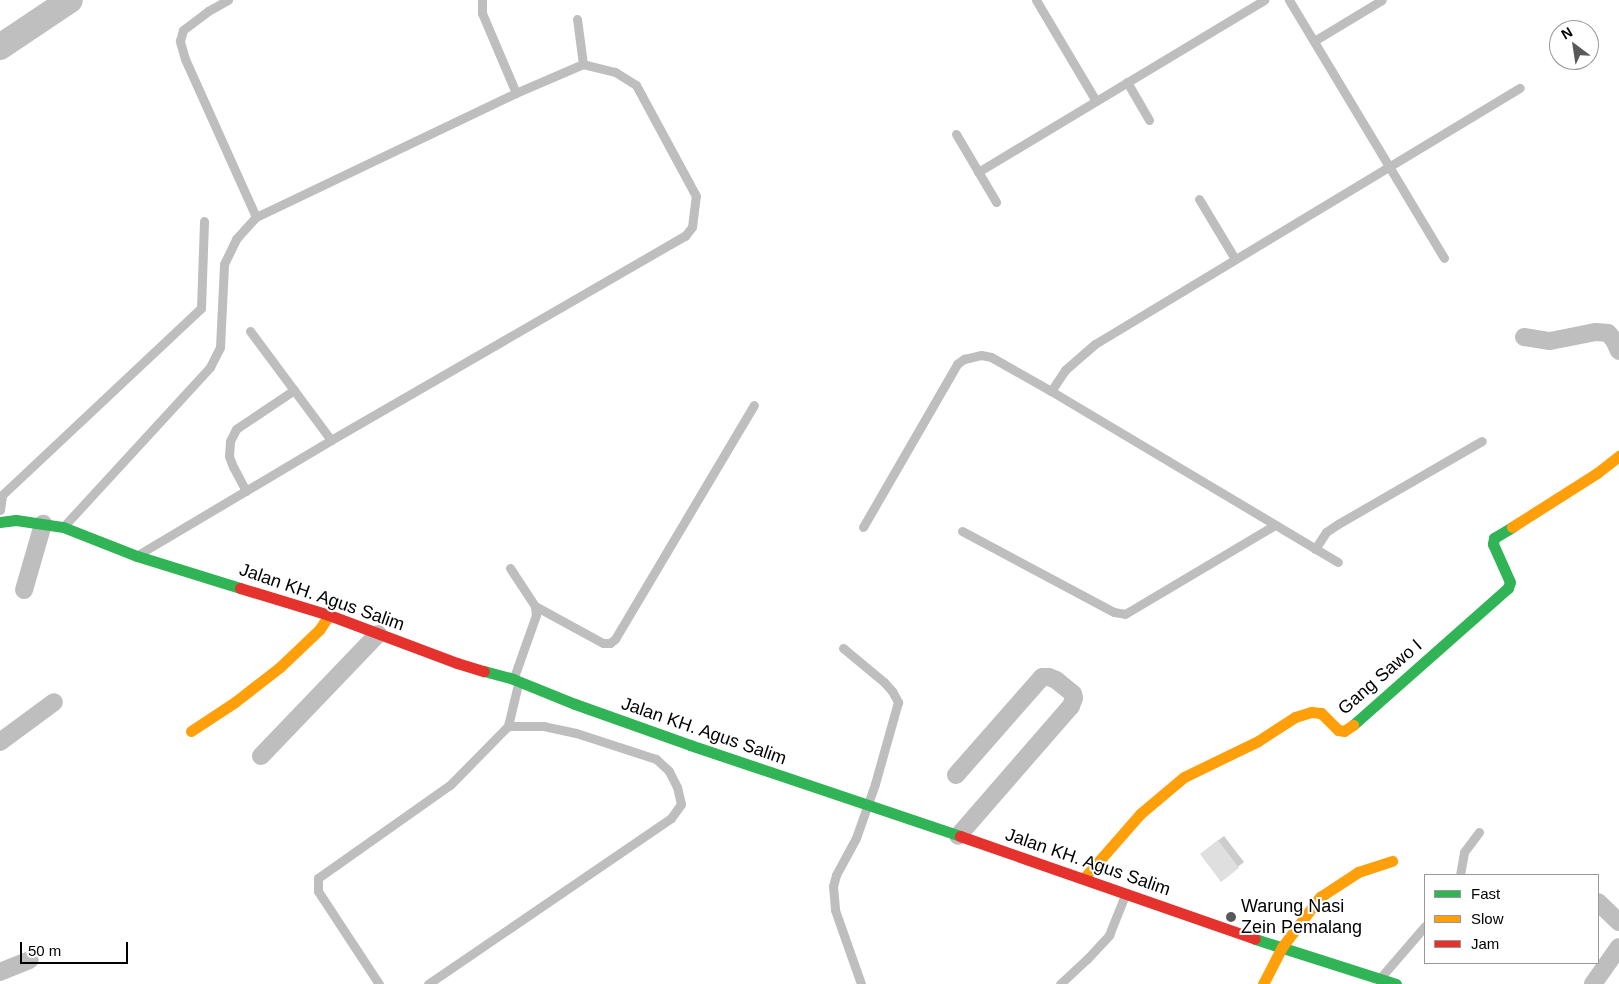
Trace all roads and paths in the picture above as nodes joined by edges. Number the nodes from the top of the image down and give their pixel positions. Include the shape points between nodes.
1 (228, 0) edge
2 (482, 0) edge
3 (1036, 0) edge
4 (1264, 0) edge
5 (1289, 0) edge
6 (1382, 0) edge
7 (577, 19) dead end
8 (1314, 41) junction
9 (583, 64) junction
10 (1126, 82) junction
11 (1520, 88) dead end
12 (516, 93) junction
13 (1096, 101) junction
14 (1149, 120) dead end
15 (956, 134) dead end
16 (1389, 166) junction
17 (978, 172) junction
18 (1198, 198) dead end
19 (996, 202) dead end
20 (256, 217) junction
21 (204, 221) dead end
22 (1444, 258) dead end
23 (1235, 259) junction
24 (250, 331) dead end
25 (1524, 337) dead end
26 (1619, 351) edge
27 (294, 390) junction
28 (1051, 391) junction
29 (754, 405) dead end
30 (331, 440) junction
31 (1482, 441) dead end
32 (1619, 456) edge
33 (246, 491) junction
34 (1, 494) edge
35 (0, 510) edge
36 (0, 522) edge
37 (43, 524) junction
38 (1275, 525) junction
39 (63, 527) junction
40 (863, 527) dead end
41 (962, 531) dead end
42 (1315, 549) junction
43 (137, 556) junction
44 (1338, 562) dead end
45 (510, 568) dead end
46 (24, 590) dead end
47 (535, 606) junction
48 (329, 615) junction
49 (378, 634) junction
50 (842, 648) dead end
51 (516, 680) junction
52 (54, 702) dead end
53 (508, 726) junction
54 (191, 731) dead end
55 (0, 742) edge
56 (261, 756) dead end
57 (956, 776) dead end
58 (867, 805) junction
59 (1479, 832) dead end
60 (958, 836) junction
61 (1392, 861) dead end
62 (1460, 874) edge
63 (1084, 878) junction
64 (1126, 892) junction
65 (1599, 903) edge
66 (1619, 922) edge
67 (1424, 927) edge
68 (1282, 947) junction
69 (1619, 947) edge
70 (30, 960) dead end
71 (0, 972) edge
72 (1380, 978) junction
73 (379, 984) edge
74 (428, 984) edge
75 (860, 984) edge
76 (1060, 984) edge
77 (1263, 984) edge
78 (1396, 984) edge
79 (1593, 984) edge

1 - 20 lane via 183,30 180,42
2 - 12 lane via 482,13
3 - 13 lane
4 - 10 lane
5 - 8 lane
6 - 8 lane
7 - 9 lane
8 - 16 lane
9 - 12 lane
9 - 30 lane via 616,72 636,85 696,196 692,227 685,236
10 - 13 lane
10 - 14 lane
11 - 16 lane
12 - 20 lane
13 - 17 lane
15 - 17 lane
16 - 22 lane
16 - 23 lane
17 - 19 lane
18 - 23 lane
20 - 39 lane via 236,239 224,264 220,347 210,367
21 - 34 lane via 201,308
23 - 28 lane via 1095,344 1065,370
24 - 27 lane
25 - 26 street via 1550,341 1596,332 1608,333
27 - 30 lane
27 - 33 lane via 233,435 229,456
28 - 38 lane
28 - 40 lane via 990,357 981,355 957,364
29 - 47 lane via 610,644
30 - 33 lane
31 - 42 lane via 1338,524 1326,532
32 - 63 street, Gang Sawo I via 1494,538 1493,544 1510,582 1508,588 1348,729 1338,730 1321,713 1311,712 1295,717 1258,741 1184,777 1140,814
33 - 43 lane
34 - 35 lane
36 - 37 street, Jalan KH. Agus Salim via 16,520
37 - 39 street, Jalan KH. Agus Salim
37 - 46 street
38 - 41 lane via 1125,614 1114,612
38 - 42 lane
39 - 43 street, Jalan KH. Agus Salim
42 - 44 lane
43 - 48 street, Jalan KH. Agus Salim
45 - 47 lane
47 - 51 lane via 536,615
48 - 49 street, Jalan KH. Agus Salim
48 - 54 street via 319,630 280,667
49 - 51 street, Jalan KH. Agus Salim via 456,663
49 - 56 street
50 - 58 lane via 884,682 898,702
51 - 53 lane
51 - 58 street, Jalan KH. Agus Salim via 575,704
52 - 55 street
53 - 73 lane via 450,785 318,878 318,891
53 - 74 lane via 552,727 656,759 669,771 681,804 671,818
57 - 60 street via 1042,677 1049,677 1072,694 1071,706
58 - 60 street, Jalan KH. Agus Salim
58 - 75 lane via 856,838 832,886 835,910
59 - 62 lane via 1464,852
60 - 63 street, Jalan KH. Agus Salim
61 - 68 street via 1358,872 1331,888 1320,897
63 - 64 street, Jalan KH. Agus Salim
64 - 68 street, Jalan KH. Agus Salim
64 - 76 lane via 1109,935
65 - 66 street
67 - 72 lane
68 - 72 street, Jalan KH. Agus Salim
68 - 77 street
69 - 79 street
70 - 71 street
72 - 78 street, Jalan KH. Agus Salim

